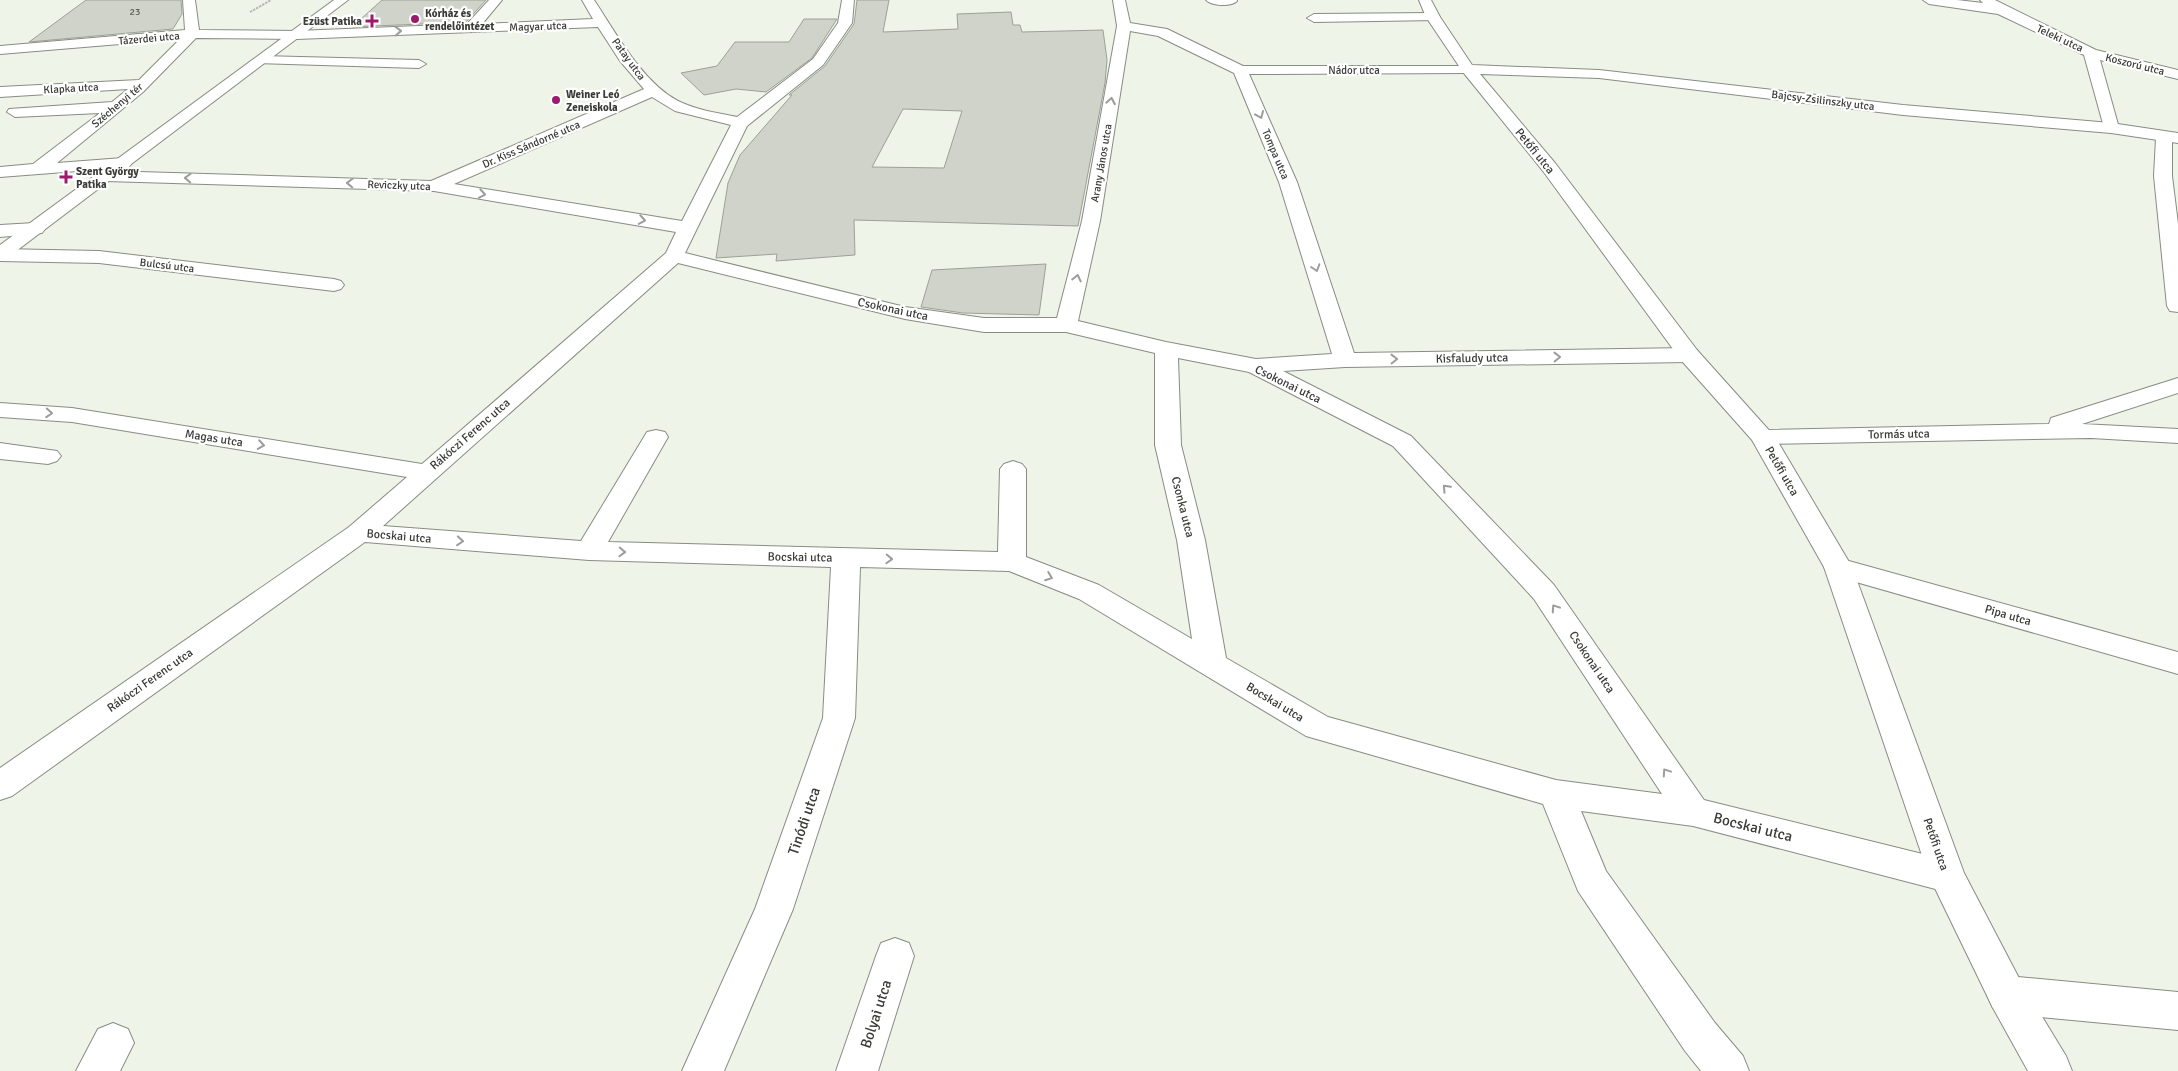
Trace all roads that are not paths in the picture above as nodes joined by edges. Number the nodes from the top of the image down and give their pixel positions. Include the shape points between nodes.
1 (189, 0) edge
2 (342, 0) edge
3 (496, 0) edge
4 (588, 0) edge
5 (848, 0) edge
6 (1119, 0) edge
7 (1212, 0) edge
8 (1929, 0) edge
9 (1986, 0) edge
10 (1231, 1) dead end
11 (1429, 9) edge
12 (2001, 10) junction
13 (1314, 18) dead end
14 (604, 24) junction
15 (1124, 26) junction
16 (471, 28) junction
17 (192, 34) junction
18 (297, 35) junction
19 (0, 50) edge
20 (2091, 53) junction
21 (261, 60) junction
22 (419, 64) dead end
23 (1468, 69) junction
24 (1240, 70) junction
25 (2178, 75) edge
26 (143, 84) junction
27 (655, 90) junction
28 (0, 92) edge
29 (116, 107) junction
30 (15, 112) dead end
31 (740, 123) junction
32 (2111, 128) junction
33 (2171, 138) edge
34 (123, 163) junction
35 (37, 170) junction
36 (0, 172) edge
37 (106, 176) junction
38 (2170, 178) edge
39 (434, 186) junction
40 (35, 228) junction
41 (689, 228) junction
42 (0, 231) edge
43 (0, 255) edge
44 (674, 256) junction
45 (2176, 275) edge
46 (334, 284) dead end
47 (2178, 306) edge
48 (1066, 326) junction
49 (1166, 349) junction
50 (1688, 356) junction
51 (1345, 360) junction
52 (1256, 366) junction
53 (2178, 386) edge
54 (0, 410) edge
55 (2034, 431) junction
56 (2178, 436) edge
57 (656, 437) dead end
58 (1763, 437) junction
59 (0, 451) edge
60 (48, 456) dead end
61 (1013, 469) dead end
62 (427, 472) junction
63 (359, 533) junction
64 (589, 552) junction
65 (846, 558) junction
66 (1012, 562) junction
67 (1838, 567) junction
68 (2178, 662) edge
69 (1212, 665) junction
70 (0, 786) edge
71 (1556, 794) junction
72 (1693, 812) junction
73 (1947, 876) junction
74 (895, 956) dead end
75 (2008, 995) junction
76 (2178, 1011) edge
77 (703, 1071) edge
78 (857, 1071) edge
79 (1728, 1071) edge
80 (2051, 1071) edge

1 - 17 street
2 - 18 street
3 - 16 street
4 - 14 street, Patay utca
5 - 31 street, Rákóczi Ferenc utca via 845,23 818,62
6 - 15 street, Arany János utca
7 - 10 street
8 - 12 street
9 - 12 street, Teleki utca
11 - 13 street, Petőfi utca
11 - 23 street, Petőfi utca
12 - 20 street, Teleki utca
14 - 16 street, Magyar utca
14 - 27 street, Patay utca via 642,79
15 - 24 street via 1162,32
48 -> 15 street, Arany János utca via 1091,221
18 -> 16 street, Magyar utca
17 - 18 street, Tázerdei utca
17 - 19 street, Tázerdei utca
17 - 26 street, Széchenyi tér
18 - 21 street
20 - 25 street, Koszorú utca
20 - 32 street, Teleki utca
21 - 22 street
21 - 34 street
23 - 24 street, Nádor utca
23 - 32 street, Bajcsy-Zsilinszky utca via 1599,74 1903,110
23 - 50 street, Petőfi utca via 1549,167
24 -> 51 street, Tompa utca via 1288,182
26 - 28 street, Klapka utca
26 - 29 street, Széchenyi tér
27 - 31 street, Patay utca via 672,104
27 - 39 street, Dr. Kiss Sándorné utca
29 - 30 street
29 - 35 street, Széchenyi tér
31 - 41 street, Rákóczi Ferenc utca
32 - 33 street, Bajcsy-Zsilinszky utca
33 - 38 street
34 - 35 street
34 - 37 street
35 - 36 street
39 -> 37 street, Reviczky utca
37 - 40 street
38 - 45 street
39 -> 41 street, Reviczky utca
40 - 42 street
40 - 43 street
41 - 44 street, Rákóczi Ferenc utca
43 - 46 street, Bulcsú utca via 99,257
44 - 48 street, Csokonai utca via 906,313 984,325
44 - 62 street, Rákóczi Ferenc utca
45 - 47 street
48 - 49 street, Csokonai utca
49 - 52 street, Csokonai utca
49 - 69 street, Csonka utca via 1168,445 1192,540
51 -> 50 street, Kisfaludy utca
50 - 58 street, Petőfi utca
51 - 52 street, Kisfaludy utca
72 -> 52 street, Csokonai utca via 1544,592 1402,441
53 - 55 street, Tormás utca
54 -> 62 street, Magas utca via 72,415
55 - 56 street, Tormás utca via 2091,430
55 - 58 street, Tormás utca
57 - 64 street
58 - 67 street, Petőfi utca
59 - 60 street
61 - 66 street
62 - 63 street, Rákóczi Ferenc utca
63 -> 64 street, Bocskai utca
63 - 70 street, Rákóczi Ferenc utca
64 -> 65 street, Bocskai utca
65 -> 66 street, Bocskai utca
65 - 77 street, Tinódi utca via 839,718 774,909
66 -> 69 street, Bocskai utca via 1089,592
67 - 68 street, Pipa utca
67 - 73 street, Petőfi utca
69 - 71 street, Bocskai utca via 1318,727
71 - 72 street, Bocskai utca
71 - 79 street via 1591,880 1700,1037
72 - 73 street, Bocskai utca
73 - 75 street, Petőfi utca
74 - 78 street, Bolyai utca
75 - 76 street
75 - 80 street, Petőfi utca

